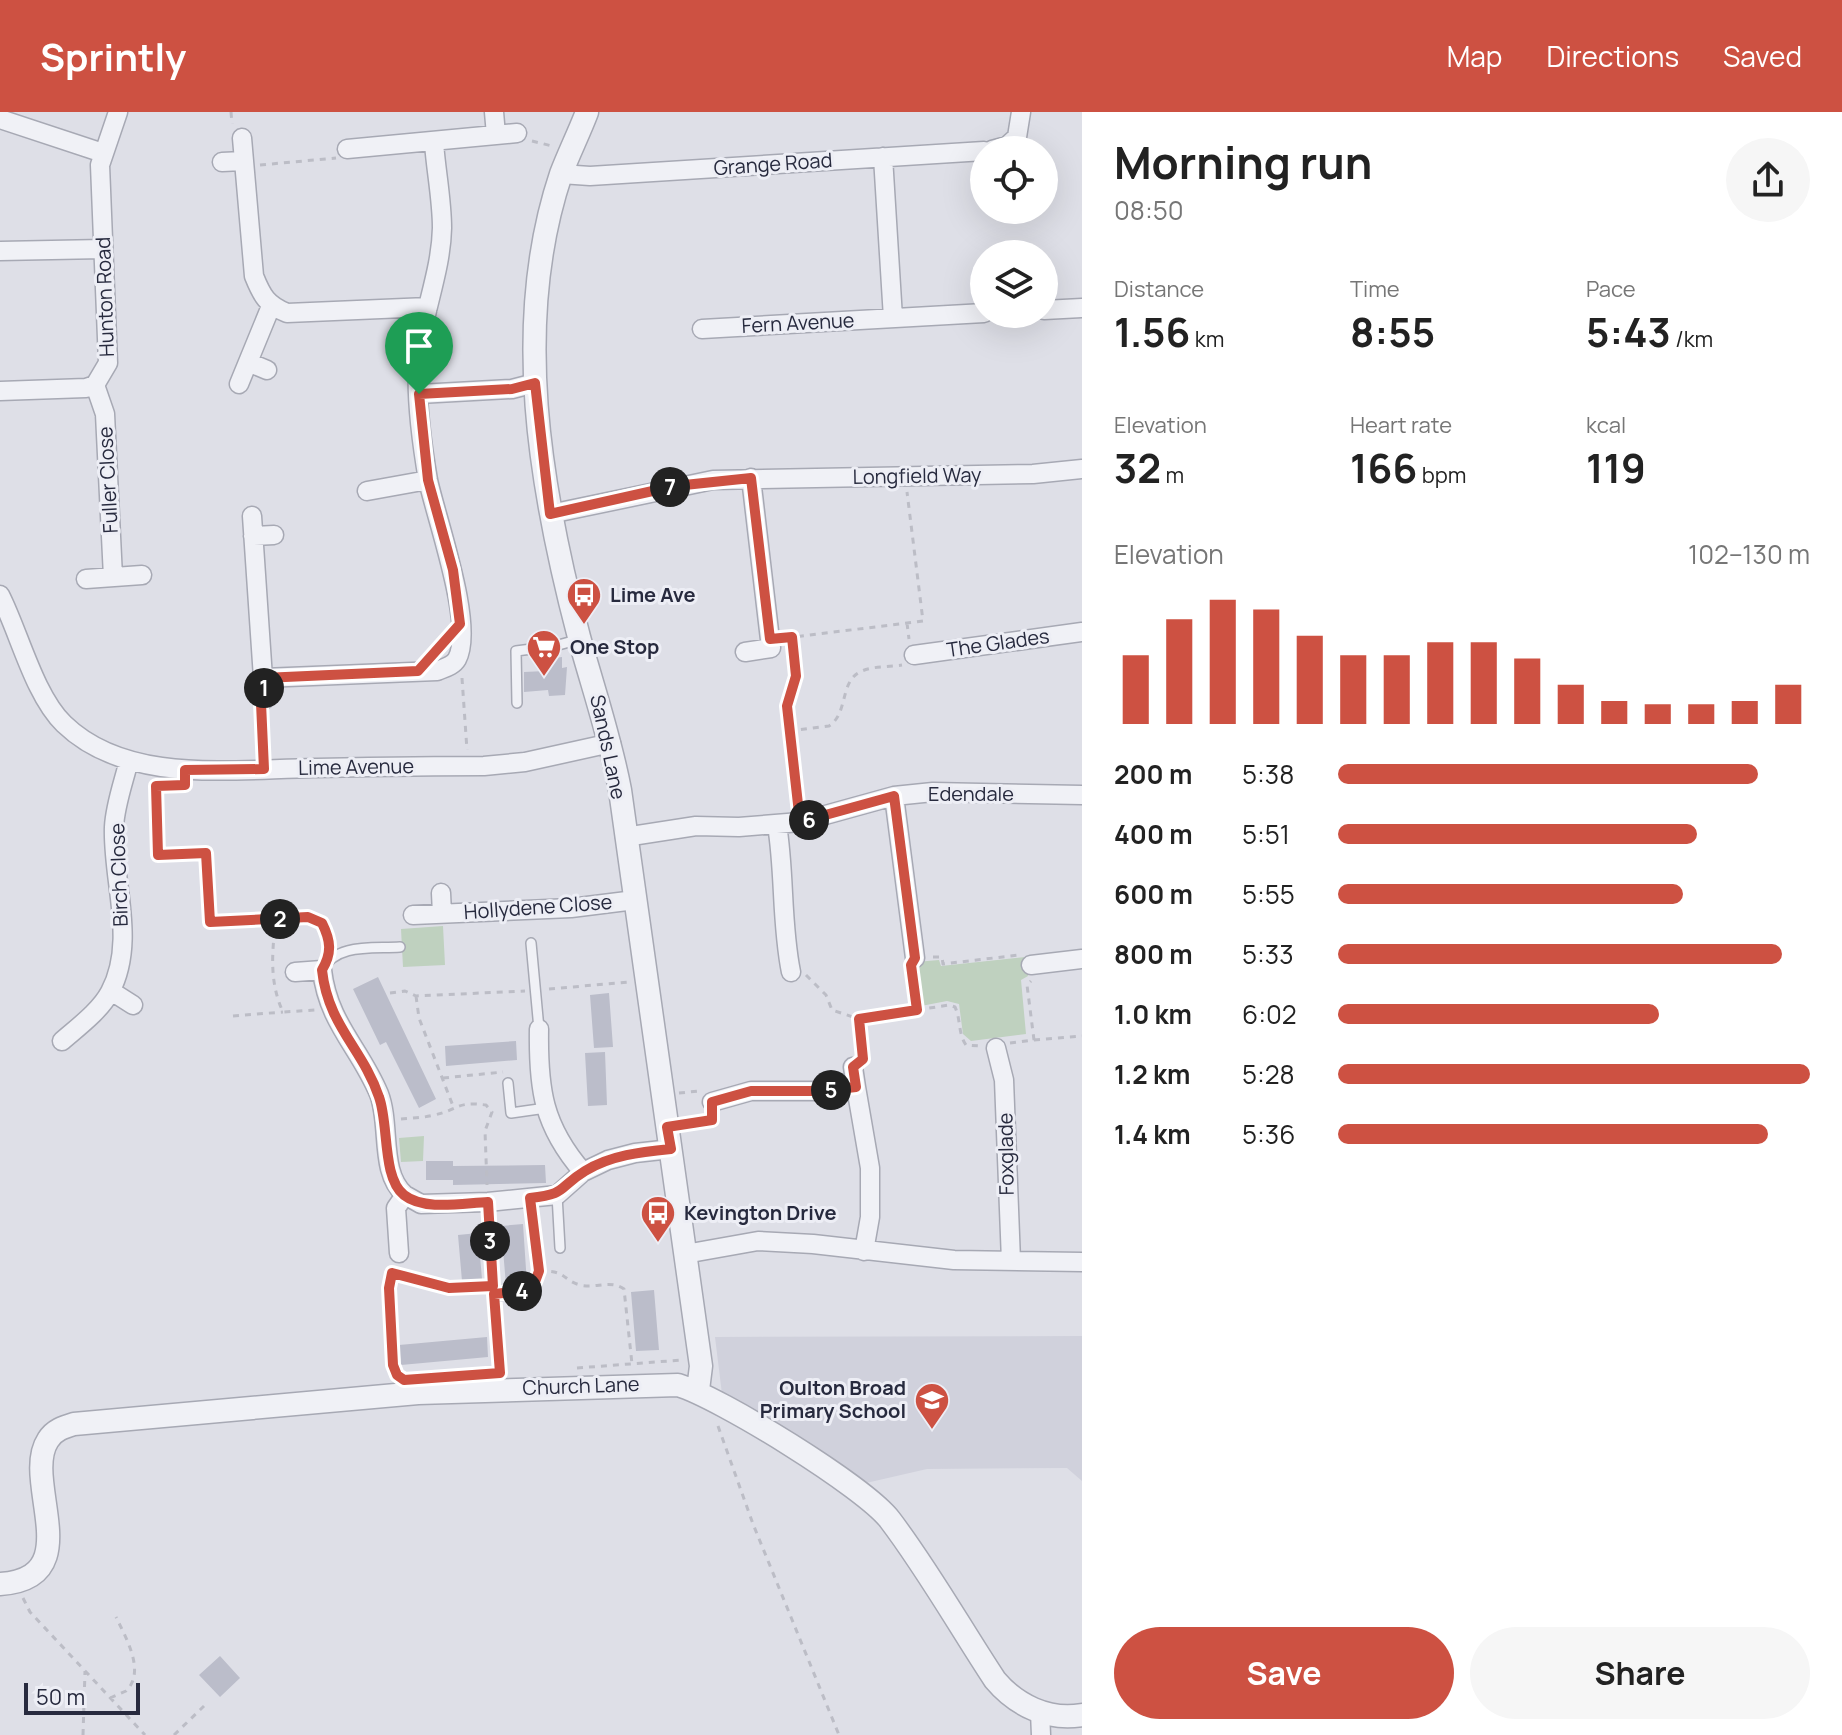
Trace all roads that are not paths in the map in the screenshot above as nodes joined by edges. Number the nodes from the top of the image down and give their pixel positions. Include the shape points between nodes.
1 (118, 112) edge
2 (494, 112) edge
3 (587, 112) edge
4 (1021, 112) edge
5 (0, 119) edge
6 (517, 133) road end
7 (496, 135) junction
8 (1017, 136) edge
9 (242, 138) dead end
10 (434, 143) junction
11 (372, 147) junction
12 (347, 149) road end
13 (970, 152) edge
14 (103, 153) junction
15 (883, 157) junction
16 (222, 162) dead end
17 (244, 164) junction
18 (565, 165) junction
19 (373, 167) dead end
20 (103, 249) junction
21 (0, 251) edge
22 (271, 306) junction
23 (428, 307) junction
24 (1082, 308) edge
25 (1058, 309) edge
26 (970, 314) edge
27 (893, 318) junction
28 (702, 329) dead end
29 (248, 362) junction
30 (267, 370) dead end
31 (535, 383) junction
32 (239, 384) dead end
33 (95, 385) junction
34 (0, 391) edge
35 (419, 394) junction
36 (1082, 469) edge
37 (751, 478) junction
38 (428, 480) junction
39 (367, 491) dead end
40 (550, 514) junction
41 (252, 516) dead end
42 (274, 535) dead end
43 (253, 536) junction
44 (142, 575) dead end
45 (113, 577) junction
46 (86, 579) dead end
47 (0, 595) edge
48 (1082, 632) edge
49 (580, 639) junction
50 (745, 652) dead end
51 (914, 655) road end
52 (263, 678) junction
53 (264, 700) road end
54 (517, 703) dead end
55 (611, 743) junction
56 (129, 760) junction
57 (1082, 795) edge
58 (894, 796) junction
59 (777, 825) junction
60 (625, 837) junction
61 (441, 893) dead end
62 (635, 900) junction
63 (442, 914) junction
64 (413, 915) dead end
65 (531, 943) dead end
66 (400, 947) dead end
67 (915, 958) road end
68 (1082, 959) edge
69 (326, 964) junction
70 (1031, 965) road end
71 (295, 972) dead end
72 (791, 972) road end
73 (111, 991) junction
74 (133, 1005) dead end
75 (539, 1029) joint
76 (62, 1041) dead end
77 (996, 1048) road end
78 (853, 1067) road end
79 (508, 1083) dead end
80 (856, 1087) junction
81 (712, 1102) road end
82 (546, 1108) junction
83 (669, 1138) junction
84 (583, 1172) junction
85 (405, 1195) junction
86 (557, 1195) junction
87 (560, 1248) dead end
88 (864, 1251) junction
89 (399, 1253) dead end
90 (685, 1254) junction
91 (1011, 1261) junction
92 (1082, 1262) edge
93 (698, 1390) junction
94 (8, 1584) edge
95 (1040, 1712) junction
96 (1082, 1715) edge
97 (1041, 1735) edge

1 - 14 street, Hunton Road
2 - 7 street
3 - 18 street, Sands Lane
4 - 8 street
5 - 14 street
6 - 7 street
7 - 10 street
9 - 17 street
10 - 11 street
10 - 23 street via 442,226
11 - 12 street
11 - 19 street
13 - 15 street, Grange Road
14 - 20 street, Hunton Road
15 - 18 street, Grange Road via 590,176
15 - 27 street
16 - 17 street
17 - 22 street via 254,276
18 - 31 street, Sands Lane via 537,290
20 - 21 street
20 - 33 street, Hunton Road via 110,351
22 - 23 street via 287,313
22 - 29 street
23 - 35 street via 418,364
24 - 25 street
26 - 27 street, Fern Avenue
27 - 28 street, Fern Avenue
29 - 30 street
29 - 32 street
31 - 35 street
31 - 40 street, Sands Lane
33 - 34 street, Hunton Road
33 - 45 street, Fuller Close via 105,414
35 - 38 street
36 - 37 street, Longfield Way
37 - 40 street, Longfield Way via 675,486
37 - 50 street via 771,648
38 - 39 street
38 - 52 street via 453,570 462,638 457,658 449,666 418,671
40 - 49 street, Sands Lane
41 - 43 street
42 - 43 street
43 - 52 street
44 - 45 street
45 - 46 street
47 - 56 street, Lime Avenue via 49,707 92,746
48 - 51 street, The Glades
49 - 54 lane via 516,651
49 - 55 street, Sands Lane
52 - 53 street
55 - 56 street, Lime Avenue via 525,762 468,766 185,770
55 - 60 street, Sands Lane
56 - 73 street, Birch Close via 114,825 122,911 121,955
57 - 58 street, Edendale
58 - 59 street, Edendale
58 - 67 street
59 - 60 street, Edendale via 696,826
59 - 72 street via 783,935
60 - 62 street, Sands Lane
61 - 63 street, Hollydene Close
62 - 63 street, Hollydene Close
62 - 83 street, Sands Lane
63 - 64 street, Hollydene Close
65 - 75 lane
66 - 69 lane via 344,951
68 - 70 street
69 - 71 street
69 - 85 street via 329,1007 379,1095 391,1175
73 - 74 street
73 - 76 street, Birch Close
75 - 82 street via 538,1068
77 - 91 street, Foxglade via 1004,1080
78 - 80 street
79 - 82 lane via 511,1113
80 - 81 street via 751,1091
80 - 88 street via 870,1168
82 - 84 street via 562,1148
83 - 84 street
83 - 90 street, Sands Lane
84 - 86 street
85 - 86 street via 421,1204
85 - 89 street via 396,1208
86 - 87 lane
88 - 90 street via 758,1241
88 - 91 street
90 - 93 street, Sands Lane via 701,1366
91 - 92 street
93 - 94 street, Church Lane via 655,1383 418,1393 74,1424 47,1440 43,1456 48,1546 44,1562 34,1574
93 - 95 street, Church Lane via 838,1477 888,1517 995,1680 1010,1697
95 - 96 street
95 - 97 street

